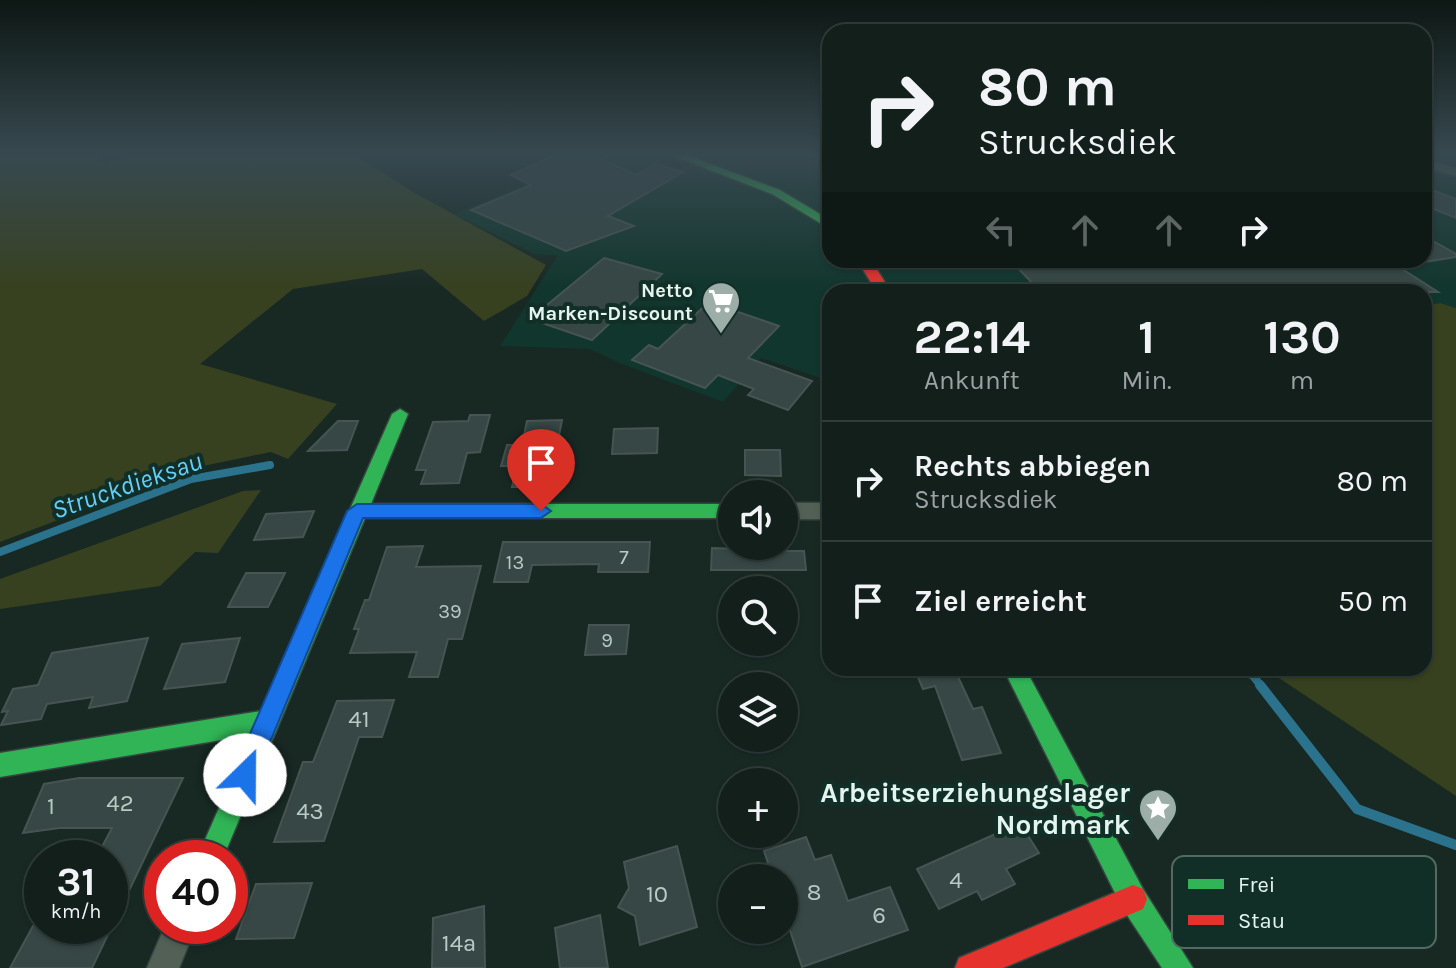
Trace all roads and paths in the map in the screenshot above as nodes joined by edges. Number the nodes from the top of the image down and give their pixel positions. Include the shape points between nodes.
1 (793, 200) edge
2 (822, 219) edge
3 (400, 414) dead end
4 (357, 511) junction
5 (718, 511) edge
6 (798, 511) edge
7 (822, 511) edge
8 (1018, 676) edge
9 (268, 721) junction
10 (0, 765) edge
11 (218, 840) edge
12 (1133, 899) junction
13 (173, 944) edge
14 (163, 968) edge
15 (969, 968) edge
16 (1179, 968) edge

1 - 2 street
3 - 4 street
4 - 5 street
4 - 9 street
6 - 7 street
8 - 12 street
9 - 10 street
9 - 11 street
12 - 15 street
12 - 16 street
13 - 14 street

